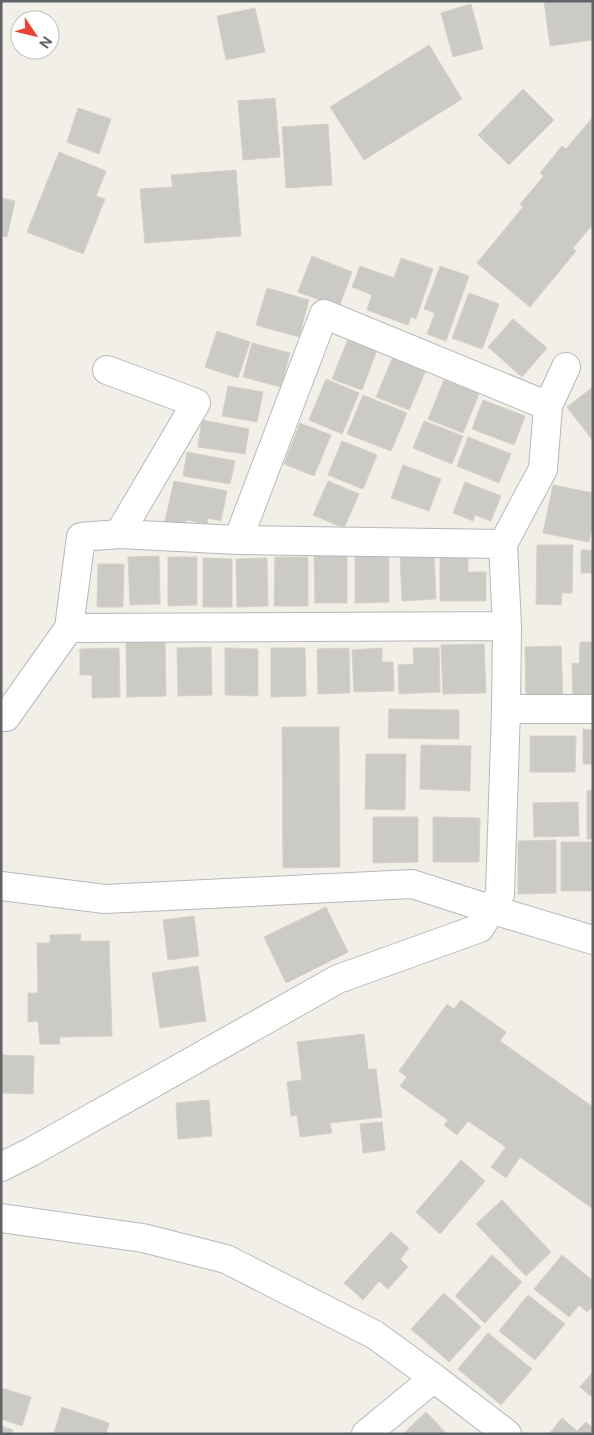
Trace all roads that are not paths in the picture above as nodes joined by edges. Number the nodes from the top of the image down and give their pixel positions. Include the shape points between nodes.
1 (566, 367) dead end
2 (107, 370) dead end
3 (548, 406) junction
4 (119, 534) junction
5 (238, 540) junction
6 (504, 544) junction
7 (507, 626) junction
8 (69, 628) junction
9 (506, 709) junction
10 (593, 709) edge
11 (1, 717) edge
12 (1, 886) edge
13 (490, 910) junction
14 (593, 940) edge
15 (1, 1167) edge
16 (1, 1218) edge
17 (434, 1378) junction
18 (366, 1434) edge
19 (506, 1434) edge

1 - 3 street
2 - 4 street via 196,403
3 - 5 street via 324,314
3 - 6 street via 543,469
4 - 5 street
4 - 8 street via 81,537
5 - 6 street
6 - 7 street
7 - 8 street
7 - 9 street
8 - 11 street via 6,717
9 - 10 street
9 - 13 street via 500,894
12 - 13 street via 105,899 412,884
13 - 14 street
13 - 15 street via 480,928 338,979
16 - 17 street via 143,1238 226,1259 375,1335
17 - 18 street
17 - 19 street

